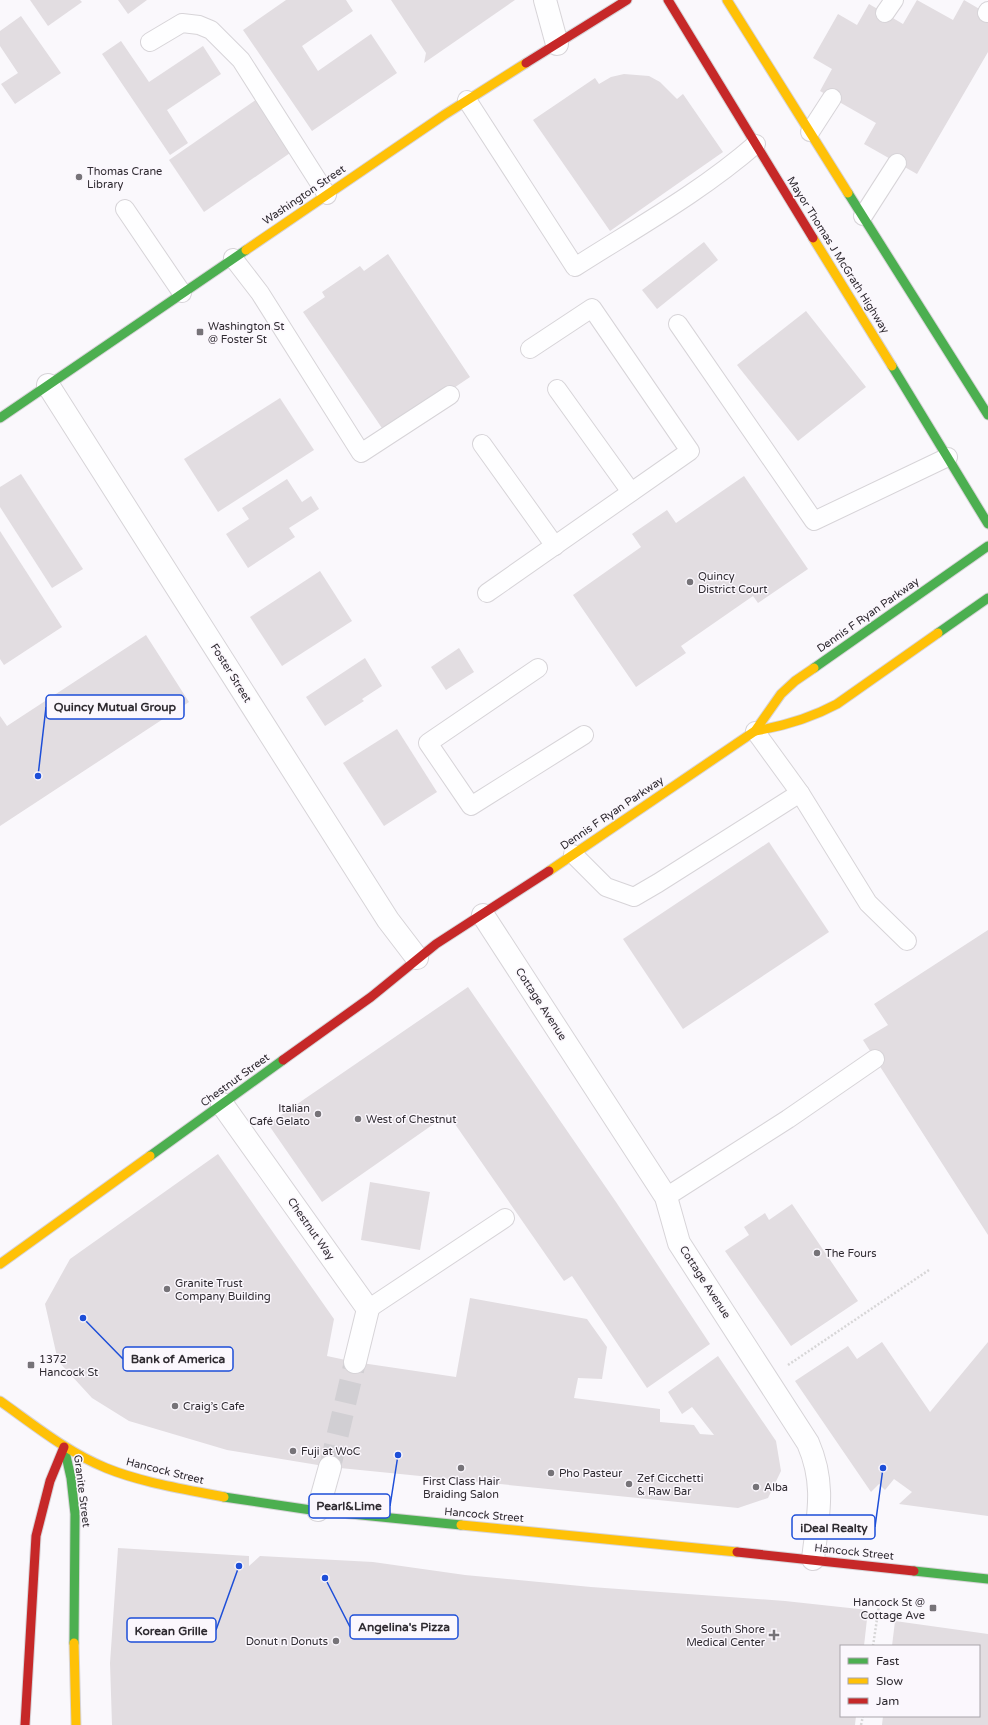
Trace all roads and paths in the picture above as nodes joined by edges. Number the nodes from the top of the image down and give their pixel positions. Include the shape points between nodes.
1 (545, 0) edge
2 (627, 0) edge
3 (668, 0) edge
4 (727, 0) edge
5 (150, 42) dead end
6 (557, 44) junction
7 (832, 98) dead end
8 (467, 100) junction
9 (810, 132) junction
10 (756, 144) junction
11 (897, 163) dead end
12 (327, 195) junction
13 (125, 209) dead end
14 (863, 216) junction
15 (233, 258) junction
16 (182, 293) junction
17 (678, 324) dead end
18 (530, 349) dead end
19 (48, 385) junction
20 (557, 389) dead end
21 (450, 395) dead end
22 (988, 415) edge
23 (0, 418) edge
24 (482, 444) dead end
25 (948, 457) junction
26 (631, 492) junction
27 (988, 524) edge
28 (554, 546) junction
29 (988, 546) edge
30 (486, 593) dead end
31 (988, 598) edge
32 (538, 668) dead end
33 (755, 731) junction
34 (584, 735) dead end
35 (800, 793) junction
36 (573, 854) junction
37 (483, 915) junction
38 (907, 941) dead end
39 (417, 958) junction
40 (875, 1059) dead end
41 (222, 1104) junction
42 (666, 1197) junction
43 (505, 1218) dead end
44 (0, 1264) edge
45 (929, 1270) dead end
46 (368, 1309) junction
47 (355, 1362) tunnel mouth
48 (768, 1378) junction
49 (0, 1401) edge
50 (64, 1447) junction
51 (330, 1467) tunnel mouth
52 (318, 1510) junction
53 (813, 1559) junction
54 (988, 1579) edge
55 (880, 1599) dead end
56 (873, 1645) edge
57 (25, 1725) edge
58 (76, 1725) edge

1 - 6 street
2 - 6 main road, Washington Street
3 - 10 main road, Mayor Thomas J McGrath Highway
4 - 9 main road
5 - 12 lane via 182,23 199,24 211,30 241,60
6 - 8 main road, Washington Street
7 - 9 lane
8 - 10 lane via 575,267 672,206
8 - 12 main road, Washington Street
9 - 14 main road
10 - 25 main road, Mayor Thomas J McGrath Highway
11 - 14 lane
12 - 15 main road, Washington Street
13 - 16 lane
14 - 22 main road
15 - 16 main road, Washington Street
15 - 21 lane via 260,293 361,453
16 - 19 main road, Washington Street
17 - 25 lane via 814,521
18 - 26 lane via 592,308 690,451
19 - 23 main road, Washington Street
19 - 39 street, Foster Street via 388,920
20 - 26 lane
24 - 28 lane
25 - 27 main road, Mayor Thomas J McGrath Highway
26 - 28 lane
28 - 30 lane
29 - 33 main road, Dennis F Ryan Parkway via 801,677 781,694
31 - 33 main road, Dennis F Ryan Parkway via 819,714 799,722
32 - 34 lane via 428,743 466,800 471,806
33 - 35 lane
33 - 36 main road, Dennis F Ryan Parkway
35 - 36 lane via 634,897 606,887
35 - 38 lane via 868,903
36 - 37 main road, Dennis F Ryan Parkway
37 - 39 main road, Chestnut Street
37 - 42 street, Cottage Avenue
39 - 41 main road, Chestnut Street via 371,997
40 - 42 lane via 788,1119
41 - 44 main road, Chestnut Street
41 - 46 street, Chestnut Way
42 - 48 street, Cottage Avenue via 679,1243
43 - 46 lane
45 - 48 path
46 - 47 street
48 - 53 street, Cottage Avenue via 815,1458 820,1491
49 - 50 main road, Hancock Street
50 - 52 main road, Hancock Street via 106,1468 153,1482 234,1499
50 - 57 main road, Granite Street via 50,1481 36,1536
50 - 58 main road, Granite Street via 75,1520
51 - 52 street
52 - 53 main road, Hancock Street
53 - 54 main road, Hancock Street
55 - 56 path

